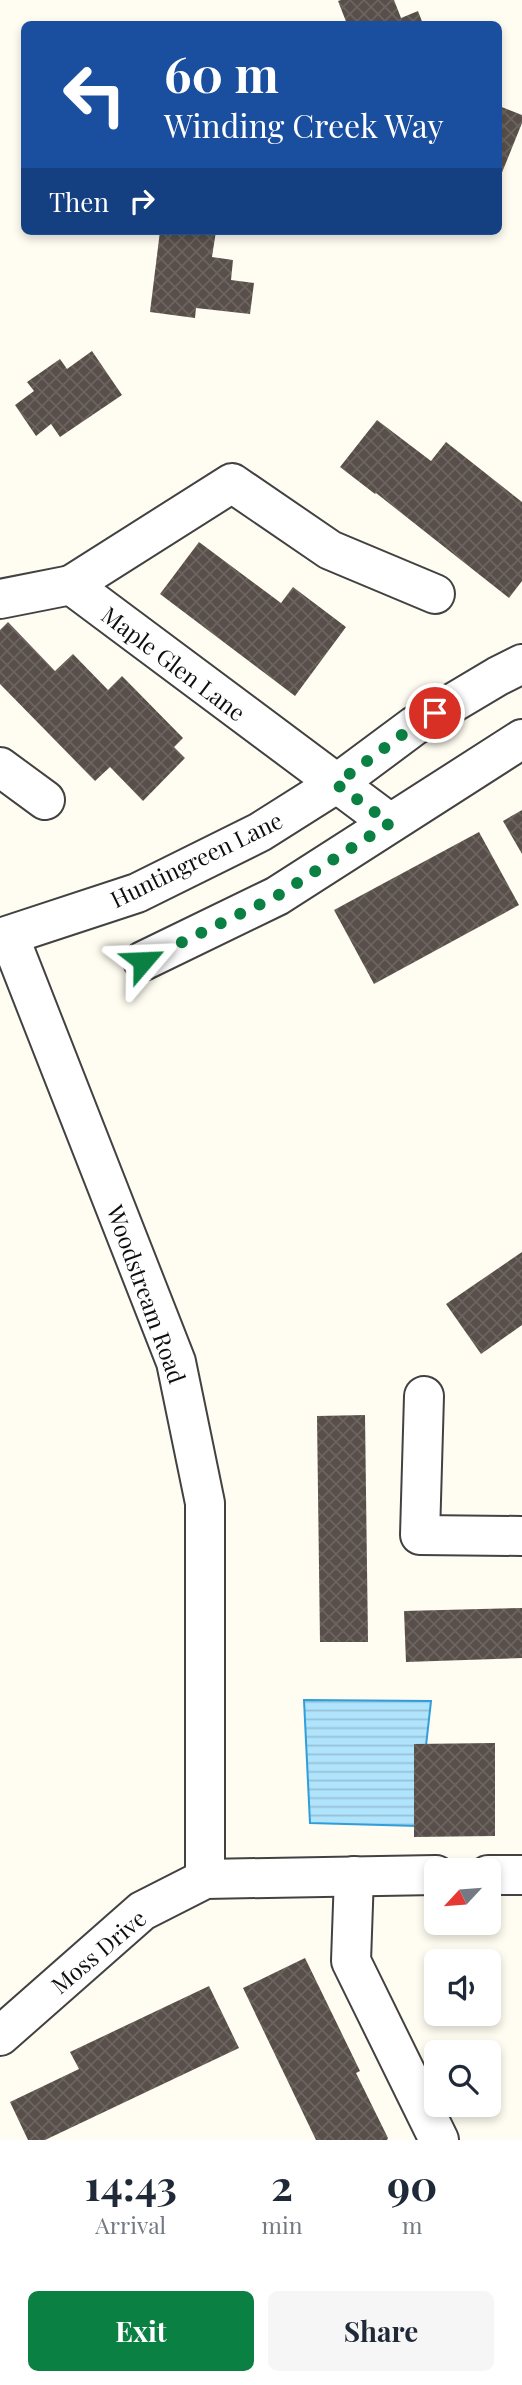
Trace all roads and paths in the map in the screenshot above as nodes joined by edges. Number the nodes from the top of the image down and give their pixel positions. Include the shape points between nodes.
1 (71, 585) junction
2 (435, 593) dead end
3 (0, 599) edge
4 (522, 664) edge
5 (522, 739) edge
6 (0, 767) edge
7 (336, 784) junction
8 (45, 800) dead end
9 (390, 823) junction
10 (5, 937) edge
11 (143, 961) dead end
12 (425, 1396) dead end
13 (522, 1536) edge
14 (424, 1875) edge
15 (501, 1875) edge
16 (522, 1875) edge
17 (355, 1877) junction
18 (205, 1879) junction
19 (0, 2036) edge
20 (439, 2140) edge

1 - 2 street via 232,483 330,550
1 - 3 street
1 - 7 street, Maple Glen Lane
4 - 7 street, Huntingreen Lane via 414,726
5 - 9 street
6 - 8 street
7 - 9 street, Maple Glen Lane
7 - 10 street, Huntingreen Lane via 260,832 137,894
9 - 11 street via 277,896
10 - 18 street, Woodstream Road via 176,1362 205,1503
12 - 13 street via 420,1535
14 - 17 street
15 - 16 street
17 - 18 street
17 - 20 street via 351,1961
18 - 19 street, Moss Drive via 142,1911

